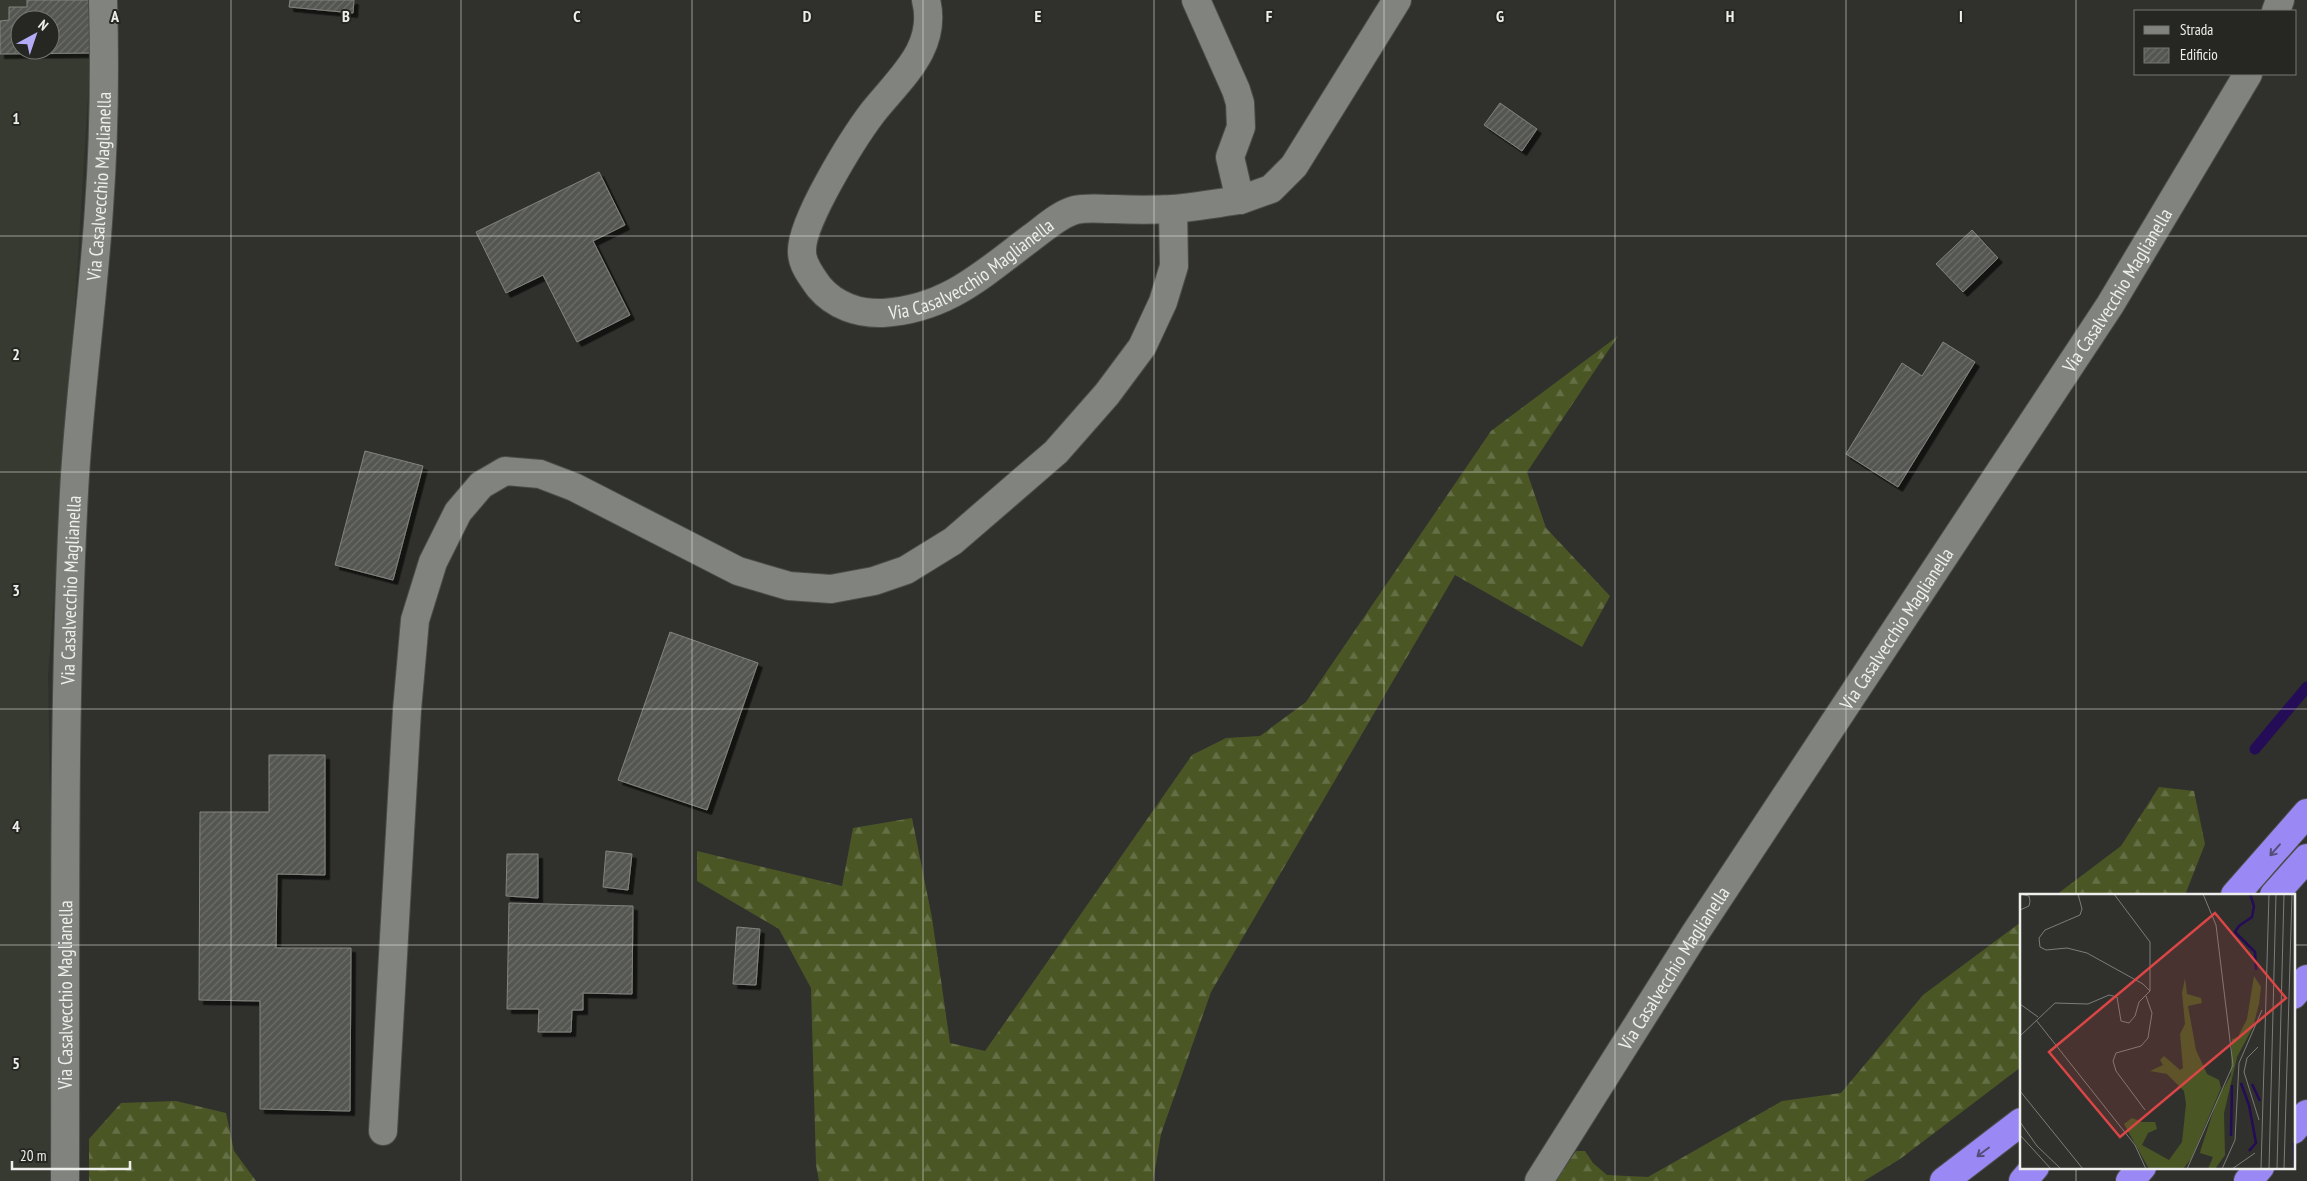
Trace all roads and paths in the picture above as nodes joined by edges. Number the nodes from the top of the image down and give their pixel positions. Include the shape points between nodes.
1 (103, 0) edge
2 (926, 0) edge
3 (1196, 0) edge
4 (1397, 0) edge
5 (2247, 75) edge
6 (1240, 200) junction
7 (1173, 209) junction
8 (2307, 813) edge
9 (2307, 858) edge
10 (2237, 894) edge
11 (2275, 894) edge
12 (2307, 979) edge
13 (2294, 994) edge
14 (2307, 1114) edge
15 (2020, 1123) edge
16 (2294, 1129) edge
17 (383, 1131) dead end
18 (2034, 1168) edge
19 (2141, 1168) edge
20 (2259, 1168) edge
21 (65, 1181) edge
22 (1538, 1181) edge
23 (1944, 1181) edge
24 (2023, 1181) edge
25 (2130, 1181) edge
26 (2248, 1181) edge

1 - 21 street, Via Casalvecchio Maglianella via 104,89 99,208 78,428 73,528 66,773
2 - 7 street, Via Casalvecchio Maglianella via 930,18 922,50 855,137 815,210 803,240 804,261 829,297 868,313 913,309 968,286 1053,221 1072,211 1092,208
3 - 6 street via 1240,103 1241,127 1230,157
4 - 6 street, Via Casalvecchio Maglianella via 1294,166 1271,189
5 - 22 street, Via Casalvecchio Maglianella via 2110,305 1699,927
6 - 7 street, Via Casalvecchio Maglianella
7 - 17 street via 1174,266 1163,302 1142,347 1056,452 953,541 906,570 874,581 831,588 789,586 738,571 540,474 505,471 481,485 458,512 433,562 415,620
8 -> 10 highway
9 - 11 highway
12 - 13 highway
14 - 16 highway
15 -> 23 highway
18 - 24 highway
19 - 25 highway
20 - 26 highway

